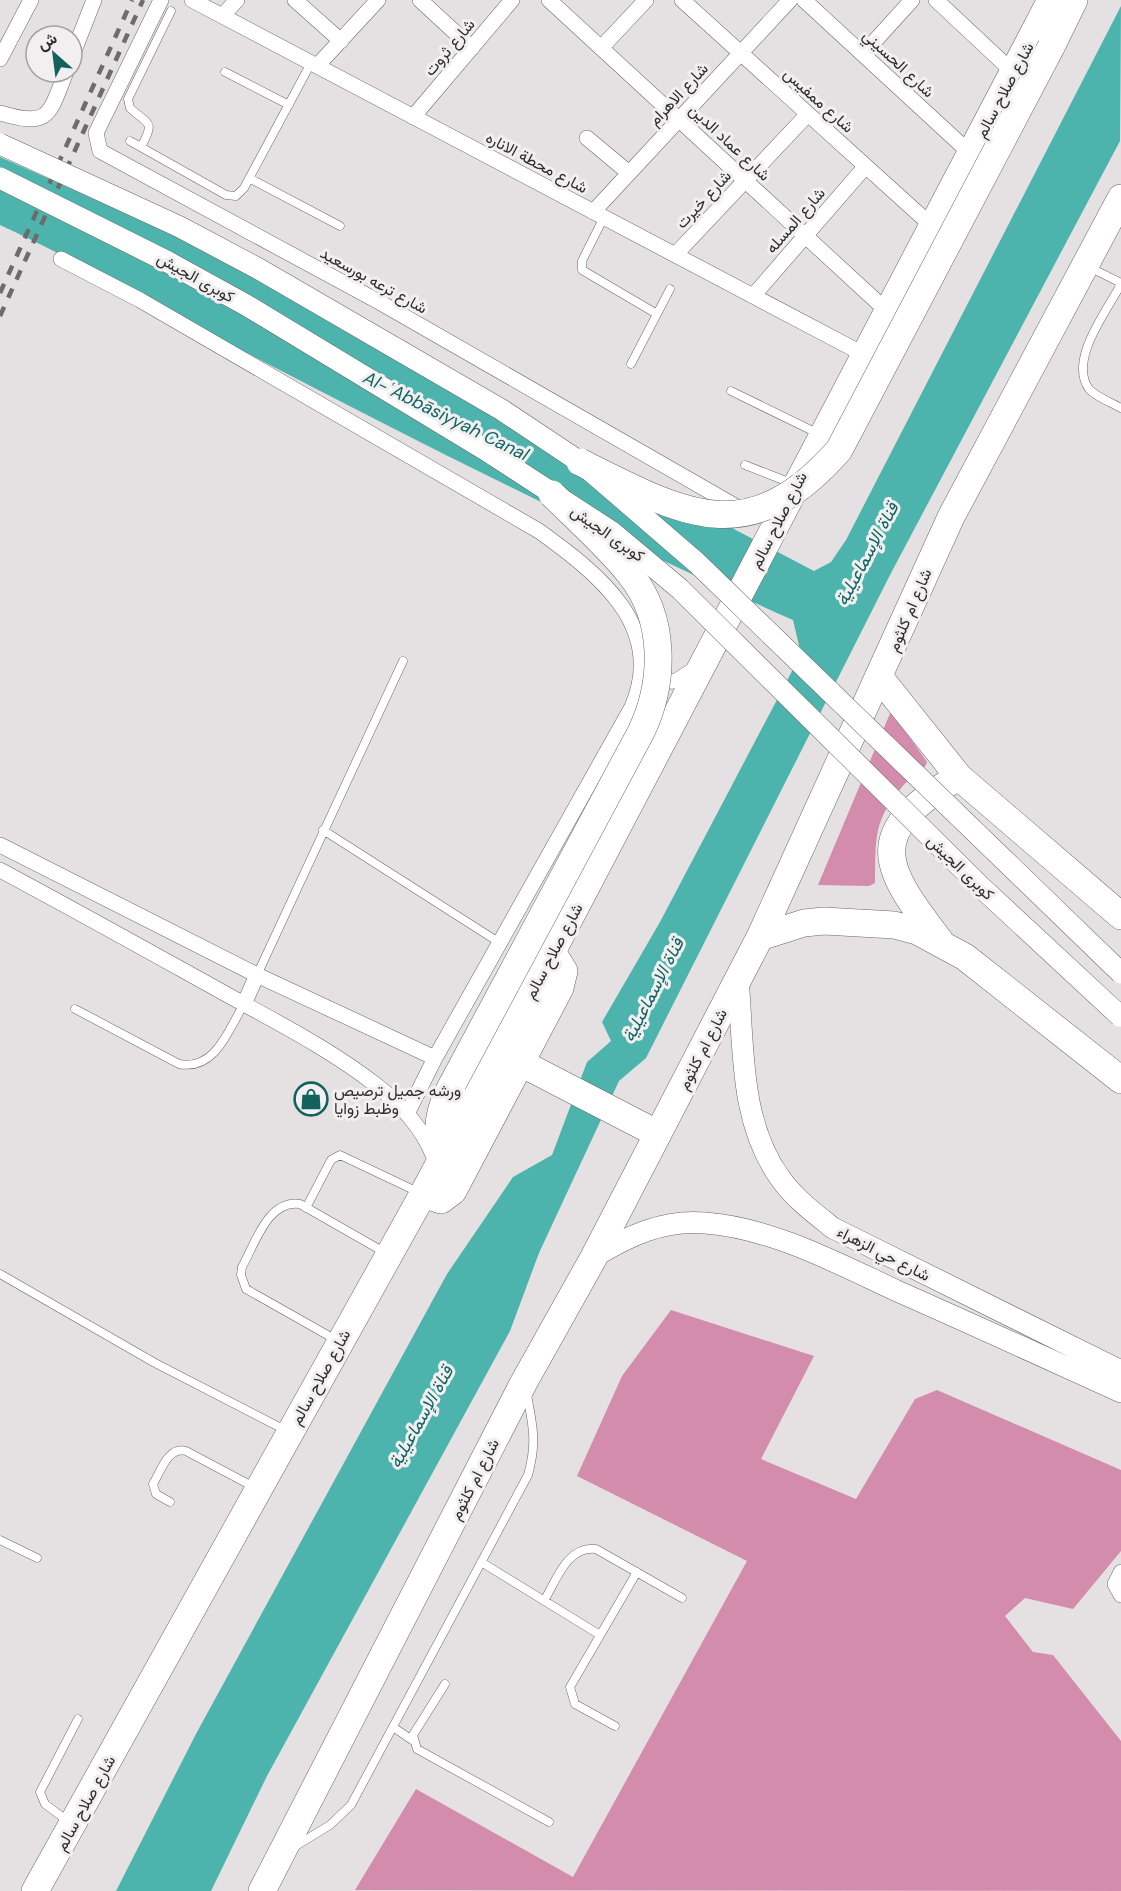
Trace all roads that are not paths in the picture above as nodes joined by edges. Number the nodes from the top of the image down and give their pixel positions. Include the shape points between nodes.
1 (31, 0) edge
2 (94, 0) edge
3 (192, 0) edge
4 (237, 0) edge
5 (295, 0) edge
6 (378, 0) edge
7 (420, 0) edge
8 (512, 0) edge
9 (549, 0) edge
10 (646, 0) edge
11 (682, 0) edge
12 (790, 0) edge
13 (804, 0) edge
14 (912, 0) edge
15 (936, 0) edge
16 (1051, 0) edge
17 (1074, 0) edge
18 (166, 5) edge
19 (222, 16) junction
20 (84, 25) edge
21 (341, 41) junction
22 (472, 48) junction
23 (601, 48) junction
24 (2, 53) edge
25 (740, 53) junction
26 (863, 54) junction
27 (314, 65) junction
28 (225, 72) dead end
29 (1013, 72) junction
30 (61, 84) edge
31 (289, 105) junction
32 (0, 113) edge
33 (808, 114) junction
34 (413, 117) junction
35 (679, 120) junction
36 (587, 138) dead end
37 (130, 141) dead end
38 (0, 144) edge
39 (141, 147) junction
40 (970, 153) junction
41 (865, 167) junction
42 (629, 173) junction
43 (0, 178) edge
44 (249, 178) junction
45 (745, 180) junction
46 (1121, 198) edge
47 (598, 215) junction
48 (340, 226) dead end
49 (932, 226) junction
50 (805, 236) junction
51 (675, 255) junction
52 (61, 259) dead end
53 (1084, 265) junction
54 (1121, 283) edge
55 (670, 289) dead end
56 (753, 297) junction
57 (887, 311) junction
58 (657, 314) junction
59 (865, 355) junction
60 (632, 364) dead end
61 (731, 391) dead end
62 (1121, 408) edge
63 (822, 435) junction
64 (580, 462) junction
65 (745, 465) dead end
66 (796, 485) junction
67 (552, 494) junction
68 (774, 528) junction
69 (705, 659) junction
70 (404, 661) dead end
71 (880, 678) junction
72 (641, 679) junction
73 (959, 777) junction
74 (323, 830) junction
75 (0, 845) edge
76 (0, 870) edge
77 (1121, 916) edge
78 (760, 937) junction
79 (941, 942) junction
80 (500, 943) junction
81 (552, 952) junction
82 (1121, 974) edge
83 (257, 975) junction
84 (738, 979) junction
85 (244, 1004) junction
86 (75, 1009) dead end
87 (1120, 1016) edge
88 (435, 1058) junction
89 (530, 1068) junction
90 (1121, 1080) edge
91 (407, 1114) junction
92 (658, 1134) junction
93 (439, 1163) junction
94 (423, 1194) junction
95 (306, 1208) junction
96 (833, 1228) junction
97 (388, 1255) junction
98 (820, 1256) junction
99 (594, 1257) junction
100 (0, 1274) edge
101 (340, 1342) junction
102 (1121, 1371) edge
103 (524, 1382) junction
104 (1121, 1392) edge
105 (290, 1432) junction
106 (258, 1489) junction
107 (170, 1502) dead end
108 (0, 1540) edge
109 (37, 1558) dead end
110 (482, 1562) junction
111 (637, 1572) junction
112 (1121, 1572) edge
113 (1121, 1595) edge
114 (682, 1598) dead end
115 (544, 1601) junction
116 (600, 1635) junction
117 (445, 1684) dead end
118 (78, 1719) dead end
119 (615, 1726) dead end
120 (393, 1727) junction
121 (412, 1740) junction
122 (549, 1822) dead end
123 (72, 1824) junction
124 (282, 1853) junction
125 (262, 1887) edge
126 (35, 1891) edge

1 - 24 street
2 - 20 street
3 - 19 street, شارع محطة الاناره
4 - 19 street
5 - 21 street
6 - 21 street
7 - 22 street
8 - 22 street, شارع ثروت
9 - 23 street, شارع عماد الدين
10 - 23 street
11 - 25 street, شارع ممفيس
12 - 25 street, شارع الاهرام
13 - 26 street, شارع الحسيني
14 - 26 street
15 - 29 street
16 - 29 highway, شارع صلاح سالم
17 - 64 highway, bridge via 839,450 809,481 784,498 757,509 697,513 659,502
18 - 39 lane via 129,94 130,108 145,118 150,129
18 - 68 street, شارع ترعه بورسعيد via 96,133 100,151 381,303
19 - 27 street, شارع محطة الاناره
21 - 27 street
22 - 34 street, شارع ثروت
23 - 35 street, شارع عماد الدين
25 - 33 street, شارع ممفيس
25 - 35 street, شارع الاهرام
26 - 40 street, شارع الحسيني
27 - 31 lane
27 - 34 street, شارع محطة الاناره
28 - 31 lane
29 - 40 highway, شارع صلاح سالم
30 - 32 street via 45,116 27,120
31 - 44 lane
33 - 41 street, شارع ممفيس
33 - 45 street, شارع خيرت
34 - 47 street, شارع محطة الاناره
35 - 42 street, شارع الاهرام
35 - 45 street, شارع عماد الدين
36 - 42 street
37 - 39 lane
38 - 64 main road, كوبرى الجيش, bridge via 251,264 502,410
39 - 44 lane via 230,196 240,193
40 - 49 highway, شارع صلاح سالم
41 - 49 street, شارع ممفيس
41 - 50 street, شارع المسله
42 - 47 street, شارع الاهرام
43 - 67 main road, كوبرى الجيش, bridge via 159,256 246,304
44 - 48 lane
45 - 50 street, شارع عماد الدين
45 - 51 street, شارع خيرت
46 - 53 highway, شارع ام كلثوم
47 - 51 street, شارع محطة الاناره
47 - 58 lane via 582,270
49 - 57 highway, شارع صلاح سالم
50 - 56 street, شارع المسله
50 - 57 street, شارع عماد الدين
51 - 56 street, شارع محطة الاناره
52 - 72 street via 140,300 539,531 581,561 620,602 631,622 640,648
53 - 54 lane
53 - 71 highway, شارع ام كلثوم via 951,517
54 - 62 lane via 1082,356 1082,376 1091,391
55 - 58 lane
56 - 59 street, شارع محطة الاناره
57 - 59 highway, شارع صلاح سالم
58 - 60 lane
59 - 63 highway, شارع صلاح سالم
61 - 63 lane
63 - 66 highway, شارع صلاح سالم
64 - 82 main road, كوبرى الجيش, bridge via 697,562
65 - 66 lane
66 - 68 highway, شارع صلاح سالم
67 - 87 main road, كوبرى الجيش, bridge via 612,532 680,589 981,887
67 - 93 highway, bridge via 630,574 643,595 655,630 659,676 641,732 446,1095 438,1120
68 - 69 highway, شارع صلاح سالم
69 - 72 street via 693,672 676,681
69 - 81 highway, شارع صلاح سالم
70 - 74 lane
71 - 73 highway
71 - 78 highway, شارع ام كلثوم
72 - 80 street via 632,707
73 - 77 highway
73 - 79 highway via 933,792 904,818 894,837 891,855 898,883
74 - 80 lane
74 - 83 lane
75 - 83 street
76 - 85 street
78 - 79 highway via 804,923 849,921 894,925
78 - 84 highway, شارع ام كلثوم
79 - 90 highway
80 - 88 street
81 - 89 highway via 564,971 562,982
81 - 93 highway, شارع صلاح سالم
83 - 85 street
83 - 88 street
84 - 92 highway, شارع ام كلثوم
84 - 96 main road, شارع حي الزهراء via 747,1090 757,1137 781,1180
85 - 86 lane via 211,1058 190,1066 178,1064
85 - 91 street via 356,1071
88 - 91 street
89 - 92 highway
89 - 94 highway via 451,1195 441,1200
91 - 93 street
92 - 99 highway, شارع ام كلثوم
93 - 94 highway, شارع صلاح سالم
94 - 95 lane via 340,1155 331,1161
94 - 97 highway, شارع صلاح سالم
95 - 97 lane
95 - 101 lane via 285,1204 273,1211 242,1267 242,1282 252,1293
96 - 98 main road
96 - 102 main road, شارع حي الزهراء
97 - 101 highway, شارع صلاح سالم
98 - 99 main road, شارع حي الزهراء via 732,1226 703,1222 645,1230
98 - 104 main road, شارع حي الزهراء
99 - 103 highway, شارع ام كلثوم
100 - 105 lane via 155,1363
101 - 105 highway, شارع صلاح سالم
103 - 110 lane via 535,1433 534,1453 528,1475
103 - 124 highway, شارع ام كلثوم
105 - 106 highway, شارع صلاح سالم
106 - 107 lane via 186,1451 177,1450 153,1484 156,1494
106 - 123 highway, شارع صلاح سالم
108 - 109 lane
110 - 115 lane
110 - 120 lane
111 - 114 lane
111 - 115 lane via 596,1549 582,1550 570,1557
111 - 116 lane
112 - 113 street via 1115,1584
115 - 116 lane
116 - 119 lane via 570,1687 571,1698
117 - 121 lane
118 - 123 lane via 40,1792 45,1804
120 - 121 lane
120 - 124 lane via 351,1805 323,1830
121 - 122 lane via 417,1749
123 - 126 highway, شارع صلاح سالم
124 - 125 highway, شارع ام كلثوم

